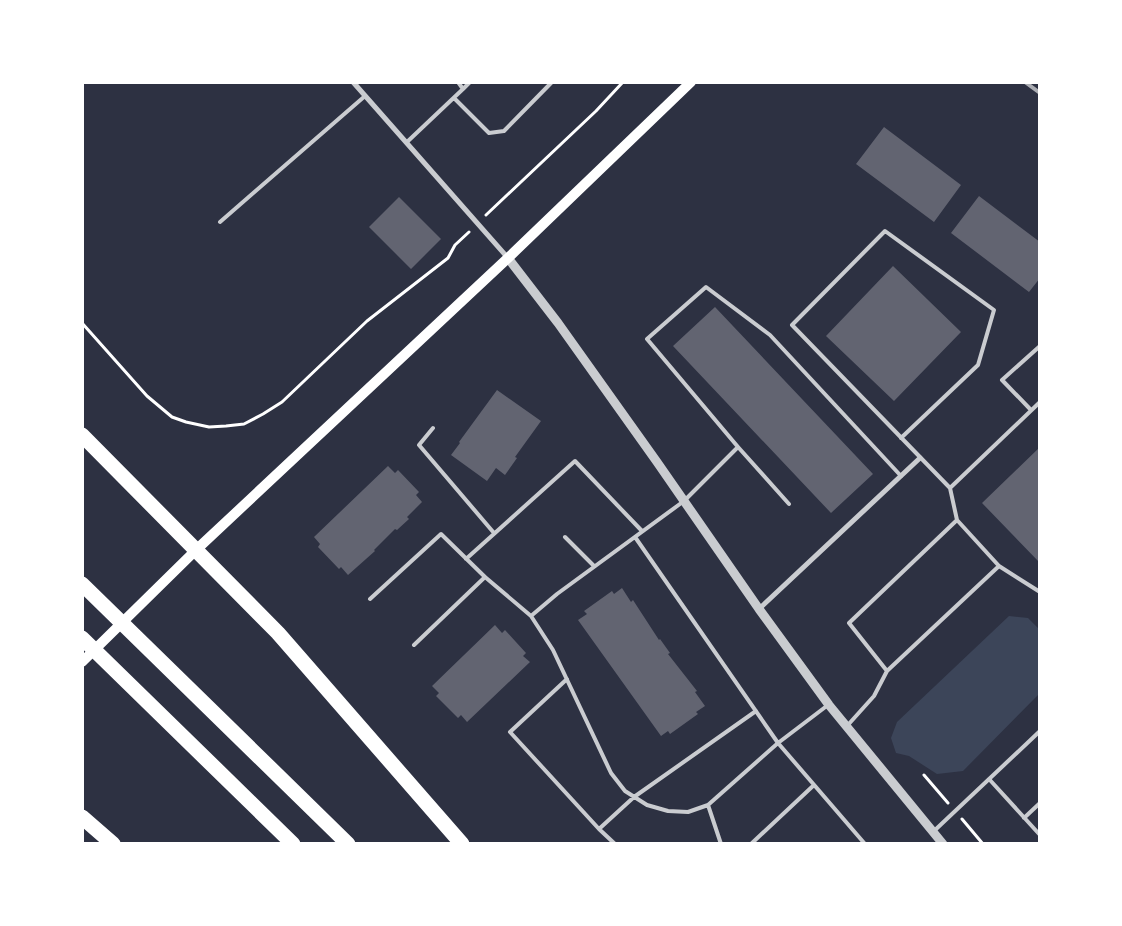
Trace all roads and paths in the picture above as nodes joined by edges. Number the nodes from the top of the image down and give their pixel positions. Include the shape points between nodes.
1 (354, 82) edge
2 (458, 82) edge
3 (470, 82) edge
4 (552, 82) edge
5 (623, 82) edge
6 (691, 82) edge
7 (463, 89) junction
8 (366, 96) junction
9 (454, 98) junction
10 (406, 142) junction
11 (496, 205) dead end
12 (220, 222) dead end
13 (460, 241) dead end
14 (508, 258) junction
15 (82, 323) edge
16 (1040, 346) edge
17 (1040, 402) edge
18 (1031, 410) junction
19 (433, 428) dead end
20 (82, 435) edge
21 (901, 438) junction
22 (738, 447) junction
23 (920, 458) junction
24 (901, 476) junction
25 (950, 488) junction
26 (684, 501) junction
27 (789, 504) dead end
28 (958, 520) junction
29 (642, 532) junction
30 (494, 533) junction
31 (635, 536) junction
32 (565, 537) dead end
33 (196, 550) junction
34 (466, 559) junction
35 (594, 566) junction
36 (998, 566) junction
37 (485, 577) junction
38 (82, 584) edge
39 (1039, 590) edge
40 (370, 599) dead end
41 (759, 609) junction
42 (531, 616) junction
43 (82, 638) edge
44 (414, 645) dead end
45 (82, 662) edge
46 (887, 671) junction
47 (567, 679) junction
48 (829, 705) junction
49 (756, 711) junction
50 (847, 726) junction
51 (1040, 731) edge
52 (778, 743) junction
53 (989, 779) junction
54 (814, 785) junction
55 (634, 797) junction
56 (1040, 803) edge
57 (708, 805) junction
58 (82, 817) edge
59 (1024, 818) junction
60 (599, 829) junction
61 (934, 832) junction
62 (1040, 835) edge
63 (113, 844) edge
64 (293, 844) edge
65 (348, 844) edge
66 (462, 844) edge
67 (615, 844) edge
68 (721, 844) edge
69 (750, 844) edge
70 (864, 844) edge
71 (943, 844) edge

1 - 8 street
2 - 7 lane
3 - 7 lane
4 - 9 lane via 504,131 488,133
5 - 11 path via 596,112
6 - 14 main road
7 - 9 lane
8 - 10 street
8 - 12 lane
9 - 10 lane
10 - 14 street
13 - 15 path via 448,258 367,321 282,402 244,424 209,427 172,417 147,396
14 - 26 street
14 - 33 main road
16 - 18 lane via 1002,380
17 - 18 lane
18 - 25 lane
19 - 30 lane via 420,445
20 - 33 highway
21 - 21 lane via 792,325 885,231 994,310 978,364
21 - 23 lane
22 - 24 lane via 647,339 706,286 770,335
22 - 26 lane
22 - 27 lane
23 - 24 street
23 - 25 lane
24 - 41 street
25 - 28 lane
26 - 29 lane
26 - 41 street
28 - 36 lane
28 - 46 lane via 848,623
29 - 30 lane via 575,461
29 - 31 lane
30 - 34 lane
31 - 35 lane
31 - 49 lane
32 - 35 lane
33 - 45 main road
33 - 66 highway via 278,633
34 - 37 lane
34 - 40 lane via 440,534
35 - 42 lane
36 - 39 lane
36 - 46 lane
37 - 42 lane
37 - 44 lane
38 - 65 highway
41 - 48 street
42 - 47 lane
43 - 64 highway
46 - 50 lane via 874,696
47 - 55 lane via 611,773
47 - 60 lane via 510,732
48 - 50 street
48 - 52 lane
49 - 52 lane
49 - 55 lane
50 - 61 street
51 - 53 lane
52 - 54 lane
52 - 57 lane
53 - 59 lane
53 - 61 lane
54 - 69 lane
54 - 70 lane
55 - 57 lane via 668,811 688,812
55 - 60 lane
56 - 59 lane
57 - 68 lane
58 - 63 highway
59 - 62 lane
60 - 67 lane
61 - 71 street

